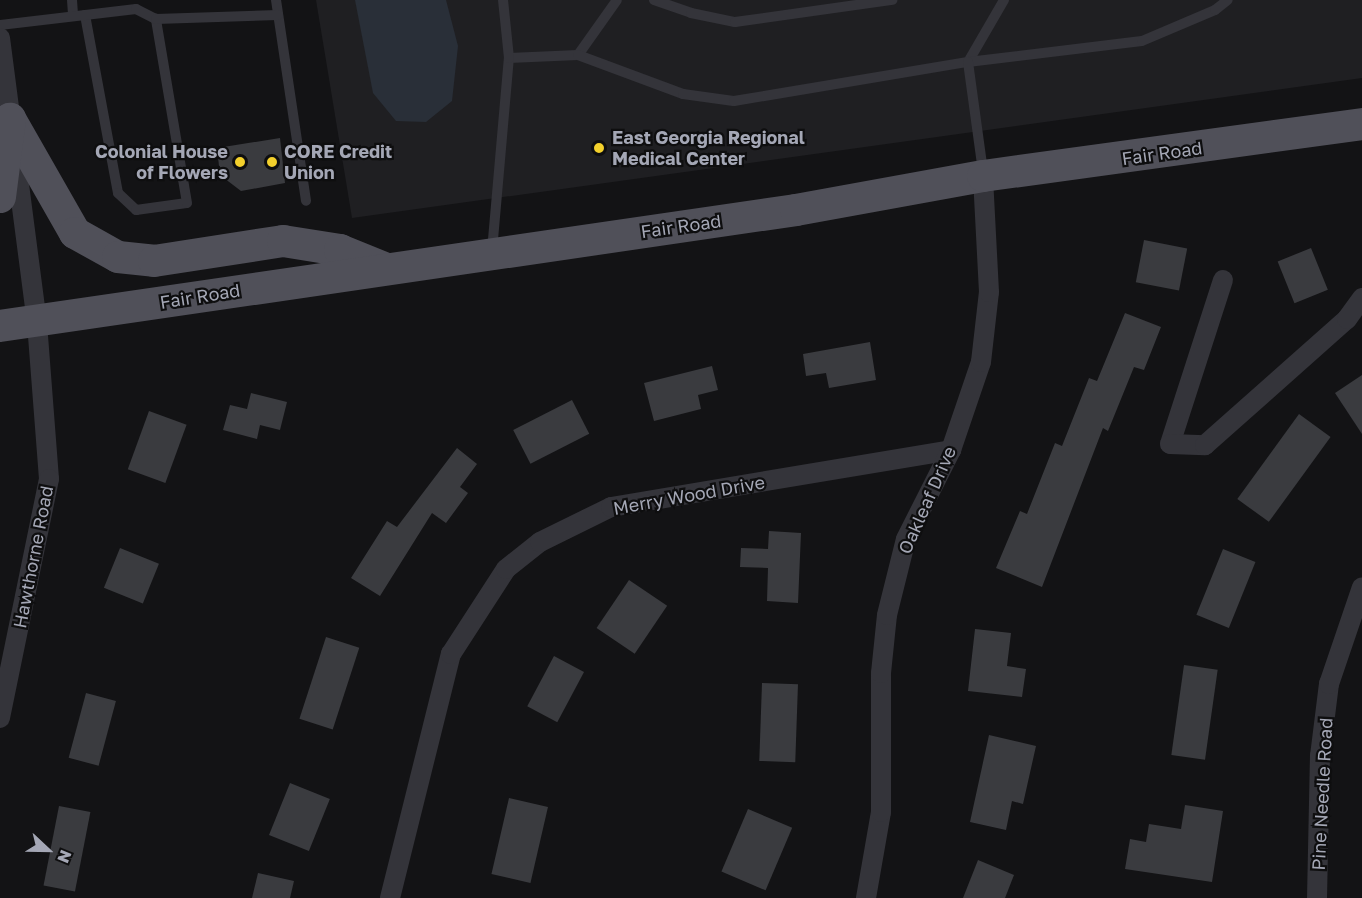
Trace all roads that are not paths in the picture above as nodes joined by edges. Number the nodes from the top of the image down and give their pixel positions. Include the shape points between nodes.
1 (72, 0) edge
2 (276, 0) edge
3 (503, 0) edge
4 (617, 0) edge
5 (654, 0) edge
6 (892, 0) edge
7 (1004, 0) edge
8 (1228, 0) edge
9 (85, 15) junction
10 (278, 15) junction
11 (73, 16) junction
12 (156, 20) junction
13 (0, 25) edge
14 (0, 38) edge
15 (578, 55) junction
16 (509, 58) junction
17 (968, 62) junction
18 (10, 119) junction
19 (1362, 124) edge
20 (983, 176) junction
21 (0, 197) edge
22 (306, 201) dead end
23 (492, 253) junction
24 (385, 268) junction
25 (1222, 280) dead end
26 (1362, 298) edge
27 (37, 323) junction
28 (0, 326) edge
29 (951, 450) junction
30 (1362, 587) edge
31 (0, 718) edge
32 (390, 898) edge
33 (867, 898) edge
34 (1317, 898) edge

1 - 11 lane
2 - 10 lane
3 - 16 lane
4 - 15 lane
5 - 6 lane via 735,22
7 - 17 lane
8 - 17 lane via 1215,10 1142,41
9 - 11 lane
9 - 12 lane via 136,9
9 - 12 lane via 118,193 136,210 187,203
10 - 12 lane
10 - 22 lane
11 - 13 lane
14 - 18 street, Hawthorne Road
15 - 16 lane
15 - 17 lane via 683,94 734,101
16 - 23 lane
17 - 20 lane
18 - 21 main road
18 - 24 main road via 75,232 118,257 154,261 283,241 340,250
18 - 27 street, Hawthorne Road
19 - 20 main road, Fair Road
20 - 23 main road, Fair Road via 796,210
20 - 29 street, Oakleaf Drive via 989,292 981,362
23 - 24 main road, Fair Road
24 - 27 main road, Fair Road
25 - 26 street via 1170,444 1205,445 1347,319
27 - 28 main road, Fair Road
27 - 31 street, Hawthorne Road via 49,479
29 - 32 street, Merry Wood Drive via 611,507 540,542 506,569 451,654
29 - 33 street, Oakleaf Drive via 906,539 887,615 881,673 881,812
30 - 34 street, Pine Needle Road via 1329,684 1320,756

